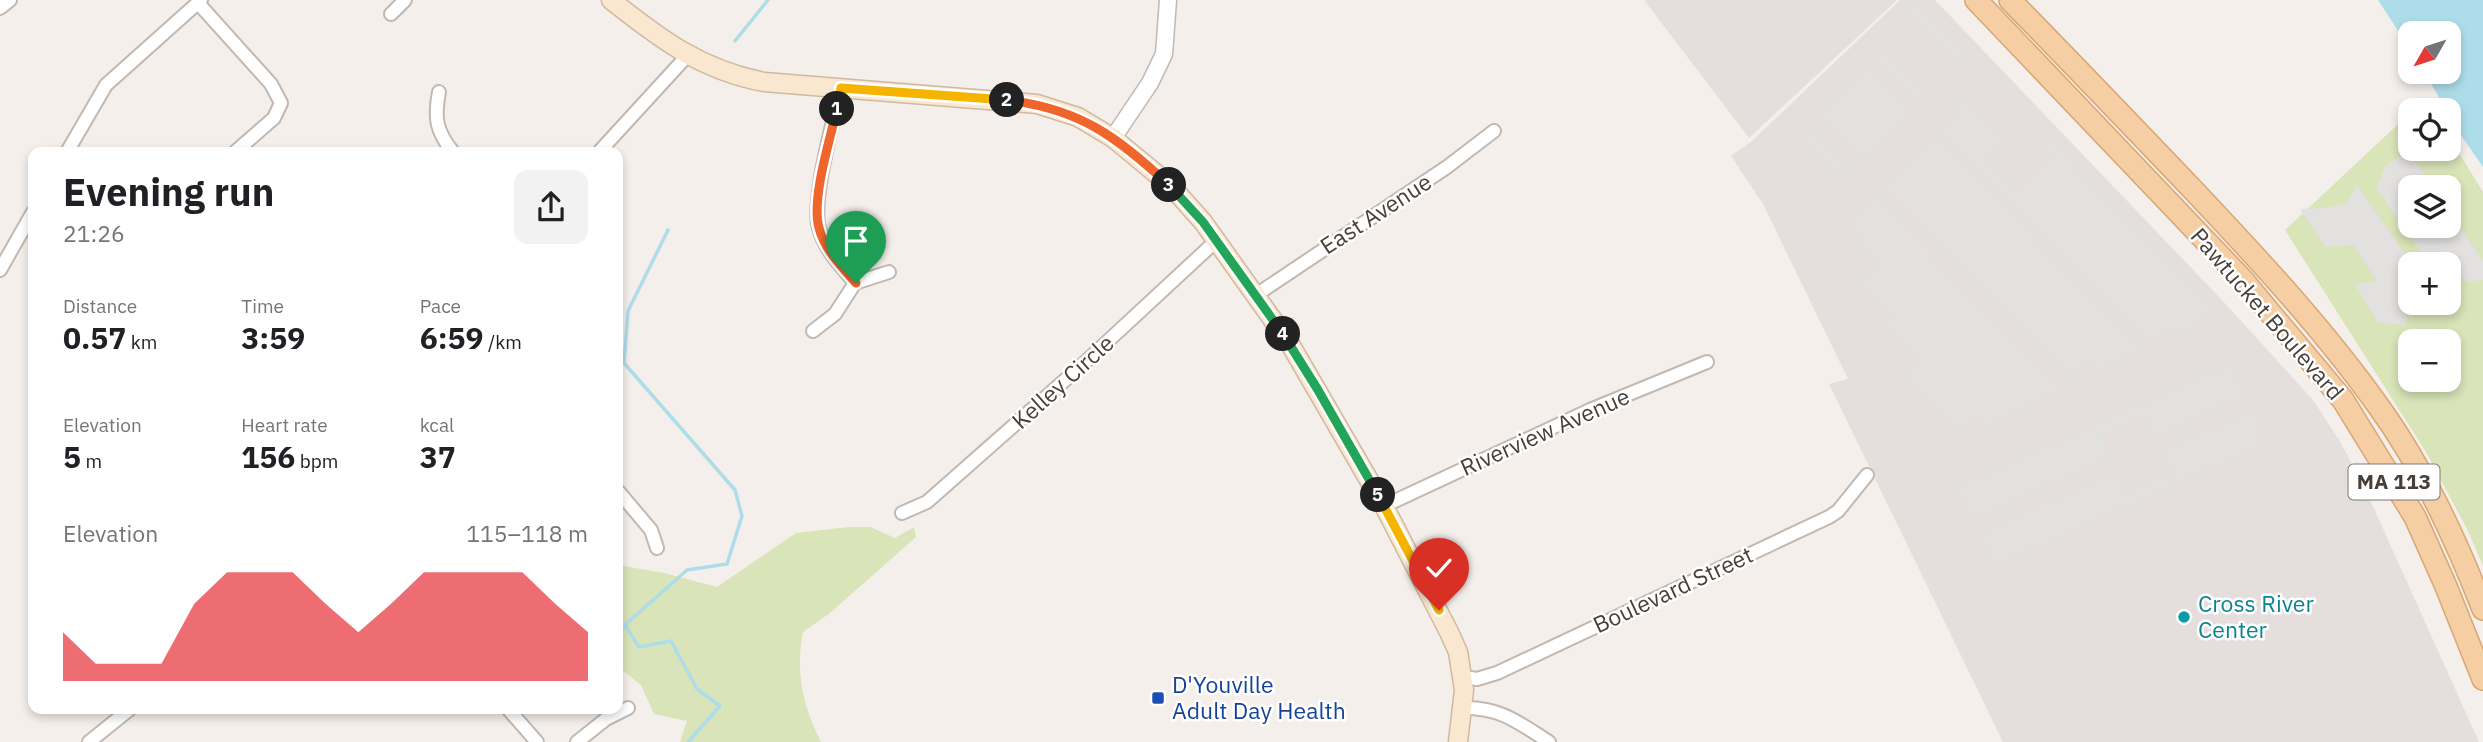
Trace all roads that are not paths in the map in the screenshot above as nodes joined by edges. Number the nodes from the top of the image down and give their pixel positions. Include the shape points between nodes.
1 (10, 0) edge
2 (405, 0) edge
3 (611, 0) edge
4 (1168, 0) edge
5 (1976, 0) edge
6 (2010, 0) edge
7 (200, 1) edge
8 (0, 8) edge
9 (391, 14) dead end
10 (687, 56) junction
11 (841, 88) junction
12 (439, 92) dead end
13 (1494, 131) dead end
14 (1113, 138) junction
15 (70, 147) edge
16 (241, 147) edge
17 (449, 147) edge
18 (604, 147) edge
19 (28, 221) edge
20 (1217, 240) junction
21 (0, 270) edge
22 (889, 272) dead end
23 (856, 283) junction
24 (1256, 295) junction
25 (813, 331) dead end
26 (1707, 362) dead end
27 (1867, 475) dead end
28 (623, 497) edge
29 (1384, 506) junction
30 (902, 513) dead end
31 (657, 548) dead end
32 (2483, 609) edge
33 (1463, 677) junction
34 (2483, 678) edge
35 (628, 708) dead end
36 (1464, 709) junction
37 (623, 710) edge
38 (124, 714) edge
39 (512, 714) edge
40 (616, 714) edge
41 (89, 742) edge
42 (537, 742) edge
43 (578, 742) edge
44 (1458, 742) edge
45 (1549, 742) edge

1 - 8 street
2 - 9 street
3 - 10 main road
4 - 14 street via 1164,54
5 - 34 main road, Pawtucket Boulevard / MA 113 via 2242,279 2343,400 2415,517
6 - 32 main road, Pawtucket Boulevard / MA 113 via 2252,253 2380,408 2422,478
7 - 15 street via 106,85
7 - 16 street via 271,84 281,103 274,118
10 - 11 main road via 747,79
10 - 18 street
11 - 14 main road via 1037,104 1078,117
11 - 23 street via 817,202 819,229
12 - 17 street via 435,114
13 - 24 street, East Avenue
14 - 20 main road via 1171,186
19 - 21 street
20 - 24 main road
20 - 30 street, Kelley Circle via 927,502
22 - 23 street
23 - 25 street via 835,313
24 - 29 main road via 1305,368
26 - 29 street, Riverview Avenue via 1590,410
27 - 33 street, Boulevard Street via 1829,517 1497,673 1477,679
28 - 31 street via 650,530
29 - 33 main road via 1449,632
33 - 36 main road
35 - 37 street
36 - 44 main road
36 - 45 street via 1494,711
38 - 41 street
39 - 42 street
40 - 43 street

